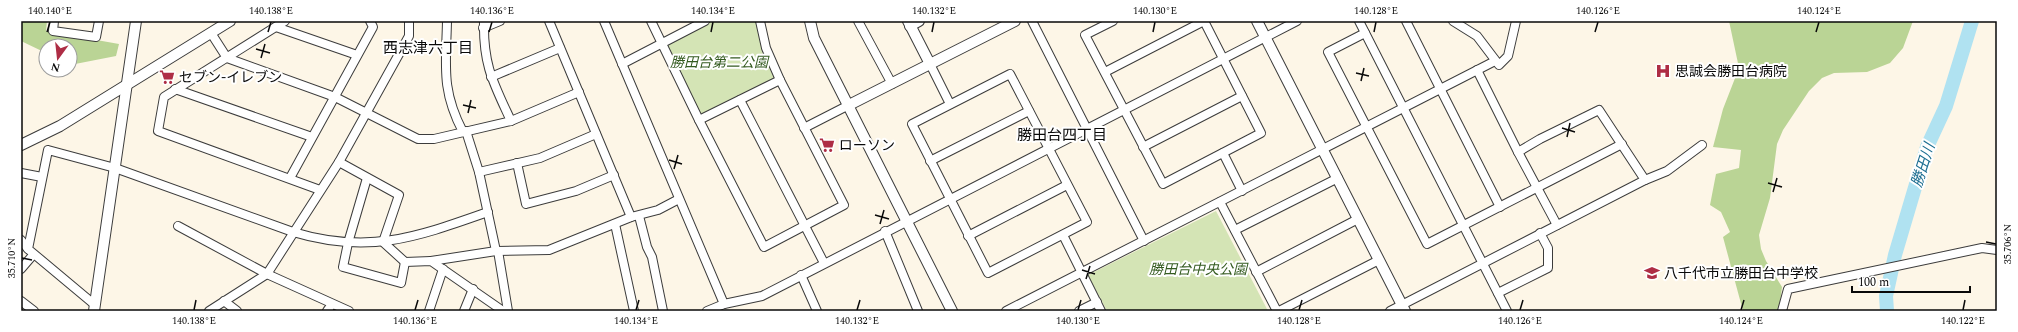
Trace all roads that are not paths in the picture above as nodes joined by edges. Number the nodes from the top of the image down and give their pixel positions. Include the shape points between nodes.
1 (54, 21) edge
2 (99, 21) edge
3 (136, 21) edge
4 (230, 21) edge
5 (285, 21) edge
6 (370, 21) edge
7 (409, 21) edge
8 (447, 21) edge
9 (500, 21) edge
10 (549, 21) edge
11 (604, 21) edge
12 (652, 21) edge
13 (705, 21) edge
14 (760, 21) edge
15 (810, 21) edge
16 (858, 21) edge
17 (1015, 21) edge
18 (1032, 21) edge
19 (1113, 21) edge
20 (1204, 21) edge
21 (1258, 21) edge
22 (1297, 21) edge
23 (1359, 21) edge
24 (1406, 21) edge
25 (1453, 21) edge
26 (1516, 21) edge
27 (912, 23) edge
28 (483, 25) edge
29 (276, 27) junction
30 (211, 33) junction
31 (1365, 33) junction
32 (1266, 37) junction
33 (662, 44) junction
34 (560, 48) junction
35 (357, 56) junction
36 (227, 58) junction
37 (1223, 59) junction
38 (1495, 61) junction
39 (622, 64) junction
40 (930, 64) junction
41 (1477, 70) junction
42 (1105, 72) junction
43 (490, 77) junction
44 (780, 80) junction
45 (892, 84) junction
46 (127, 86) junction
47 (175, 89) junction
48 (1441, 89) junction
49 (579, 92) junction
50 (1242, 96) junction
51 (334, 97) junction
52 (740, 100) junction
53 (950, 104) junction
54 (848, 106) junction
55 (1403, 108) junction
56 (1124, 110) junction
57 (1029, 111) junction
58 (366, 112) junction
59 (699, 120) junction
60 (510, 121) junction
61 (804, 128) junction
62 (1366, 128) junction
63 (1086, 129) junction
64 (464, 132) junction
65 (596, 134) junction
66 (312, 137) junction
67 (1622, 144) junction
68 (1702, 145) dead end
69 (21, 146) edge
70 (1143, 147) junction
71 (1049, 148) junction
72 (1323, 149) junction
73 (1518, 152) junction
74 (1223, 153) junction
75 (930, 161) junction
76 (339, 162) junction
77 (517, 163) junction
78 (115, 168) junction
79 (479, 172) junction
80 (21, 173) edge
81 (614, 175) junction
82 (42, 177) junction
83 (290, 178) junction
84 (367, 178) junction
85 (1338, 178) junction
86 (1645, 180) junction
87 (1067, 185) junction
88 (1537, 188) junction
89 (320, 190) junction
90 (1242, 191) junction
91 (679, 199) junction
92 (950, 199) junction
93 (1220, 202) junction
94 (1500, 207) junction
95 (488, 212) junction
96 (635, 217) junction
97 (1358, 219) junction
98 (906, 221) junction
99 (615, 224) junction
100 (1557, 225) junction
101 (178, 226) dead end
102 (805, 226) junction
103 (1464, 226) junction
104 (1235, 230) junction
105 (885, 231) junction
106 (293, 232) junction
107 (1540, 233) junction
108 (1063, 234) junction
109 (968, 236) junction
110 (21, 240) edge
111 (1144, 241) junction
112 (382, 242) junction
113 (348, 243) junction
114 (1996, 248) edge
115 (497, 251) junction
116 (31, 252) junction
117 (1379, 260) junction
118 (431, 261) junction
119 (405, 262) junction
120 (824, 263) junction
121 (1483, 264) junction
122 (21, 269) edge
123 (443, 269) junction
124 (1256, 272) junction
125 (1082, 273) junction
126 (267, 274) junction
127 (801, 275) junction
128 (473, 289) junction
129 (1498, 293) junction
130 (21, 301) edge
131 (224, 301) junction
132 (1097, 302) junction
133 (332, 304) junction
134 (724, 304) junction
135 (94, 308) edge
136 (1404, 308) edge
137 (34, 311) edge
138 (209, 311) edge
139 (237, 311) edge
140 (327, 311) edge
141 (349, 311) edge
142 (429, 311) edge
143 (464, 311) edge
144 (503, 311) edge
145 (508, 311) edge
146 (634, 311) edge
147 (663, 311) edge
148 (707, 311) edge
149 (817, 311) edge
150 (918, 311) edge
151 (952, 311) edge
152 (1006, 311) edge
153 (1079, 311) edge
154 (1101, 311) edge
155 (1278, 311) edge
156 (1390, 311) edge
157 (1507, 311) edge
158 (1782, 311) edge

1 - 2 street via 53,30 96,37
3 - 46 street
4 - 30 street
5 - 29 street
6 - 35 street via 373,27
7 - 58 street via 409,36
8 - 64 street via 446,85 451,106
9 - 28 street
10 - 34 street
11 - 39 street
12 - 33 street
13 - 33 street
14 - 44 street via 766,48
15 - 54 street via 814,38
16 - 45 street
17 - 40 street
18 - 63 street
19 - 42 street via 1086,35
20 - 37 street
20 - 42 street
21 - 32 street
22 - 32 street
23 - 31 street
24 - 48 street
25 - 38 street via 1477,36
26 - 38 street via 1508,56 1499,65
27 - 40 street
28 - 43 street via 485,57
29 - 35 street
29 - 36 street
30 - 36 street
30 - 46 street
31 - 55 street
31 - 62 street via 1328,52
32 - 37 street
32 - 72 street
33 - 39 street
33 - 59 street
34 - 43 street
34 - 49 street
35 - 51 street
36 - 47 street
36 - 51 street
37 - 50 street
37 - 56 street
38 - 41 street
39 - 91 street
40 - 45 street
40 - 53 street
41 - 48 street
41 - 73 street
42 - 56 street
43 - 60 street
44 - 52 street
44 - 61 street
45 - 54 street
46 - 69 street
46 - 78 street
47 - 66 street
47 - 83 street via 164,98 158,131
48 - 55 street
48 - 94 street
49 - 60 street
49 - 65 street
50 - 70 street
50 - 74 street via 1261,133
51 - 58 street
51 - 66 street
52 - 59 street
52 - 102 street
53 - 57 street via 1010,74
53 - 75 street via 912,124
54 - 61 street
54 - 98 street
55 - 62 street
55 - 103 street
56 - 63 street
56 - 70 street
57 - 71 street
57 - 75 street
58 - 64 street via 418,139 434,140
58 - 76 street
59 - 102 street via 764,247
60 - 64 street
61 - 102 street via 844,205
62 - 72 street
62 - 103 street via 1426,244
63 - 71 street
63 - 111 street
64 - 79 street
65 - 77 street via 540,158
65 - 81 street
66 - 83 street
67 - 73 street via 1599,110
67 - 86 street
67 - 88 street
68 - 86 street via 1667,171
70 - 74 street via 1163,184
71 - 87 street
71 - 92 street
72 - 85 street
72 - 90 street
73 - 88 street
74 - 90 street
75 - 92 street
76 - 84 street
76 - 89 street
77 - 79 street
77 - 81 street via 526,204 576,190
78 - 82 street via 48,150
78 - 106 street
78 - 135 street
79 - 95 street
80 - 82 street
81 - 96 street
82 - 116 street
83 - 89 street
84 - 112 street via 399,195
84 - 113 street
85 - 97 street
85 - 104 street
86 - 100 street
87 - 108 street via 1087,222
87 - 109 street
88 - 94 street
88 - 100 street
89 - 106 street
90 - 93 street
91 - 96 street via 658,210
91 - 134 street
92 - 98 street
92 - 109 street
93 - 104 street
93 - 111 street
94 - 103 street
95 - 112 street via 424,234
95 - 115 street
96 - 99 street
96 - 147 street via 652,257
97 - 117 street
97 - 124 street
98 - 105 street
98 - 151 street
99 - 115 street via 549,250
99 - 146 street
100 - 107 street
101 - 126 street
102 - 120 street
103 - 121 street
104 - 124 street
105 - 120 street
105 - 150 street
106 - 113 street via 310,238
106 - 126 street
107 - 121 street
107 - 129 street via 1548,248 1548,268
108 - 109 street via 988,272
108 - 125 street
110 - 116 street
111 - 125 street
112 - 113 street
112 - 119 street
113 - 119 street via 343,267 401,283
114 - 158 street via 1982,248 1788,289
115 - 118 street
115 - 145 street
116 - 122 street
116 - 135 street
117 - 136 street
117 - 155 street
118 - 119 street
118 - 123 street
120 - 127 street
121 - 129 street
121 - 136 street
123 - 128 street
123 - 142 street
124 - 155 street
125 - 132 street
125 - 152 street
126 - 131 street
126 - 133 street
127 - 134 street via 762,296
127 - 149 street
128 - 143 street
128 - 144 street
129 - 157 street
130 - 137 street
131 - 138 street
131 - 139 street
132 - 153 street
132 - 154 street
133 - 140 street
133 - 141 street
134 - 148 street
136 - 156 street

